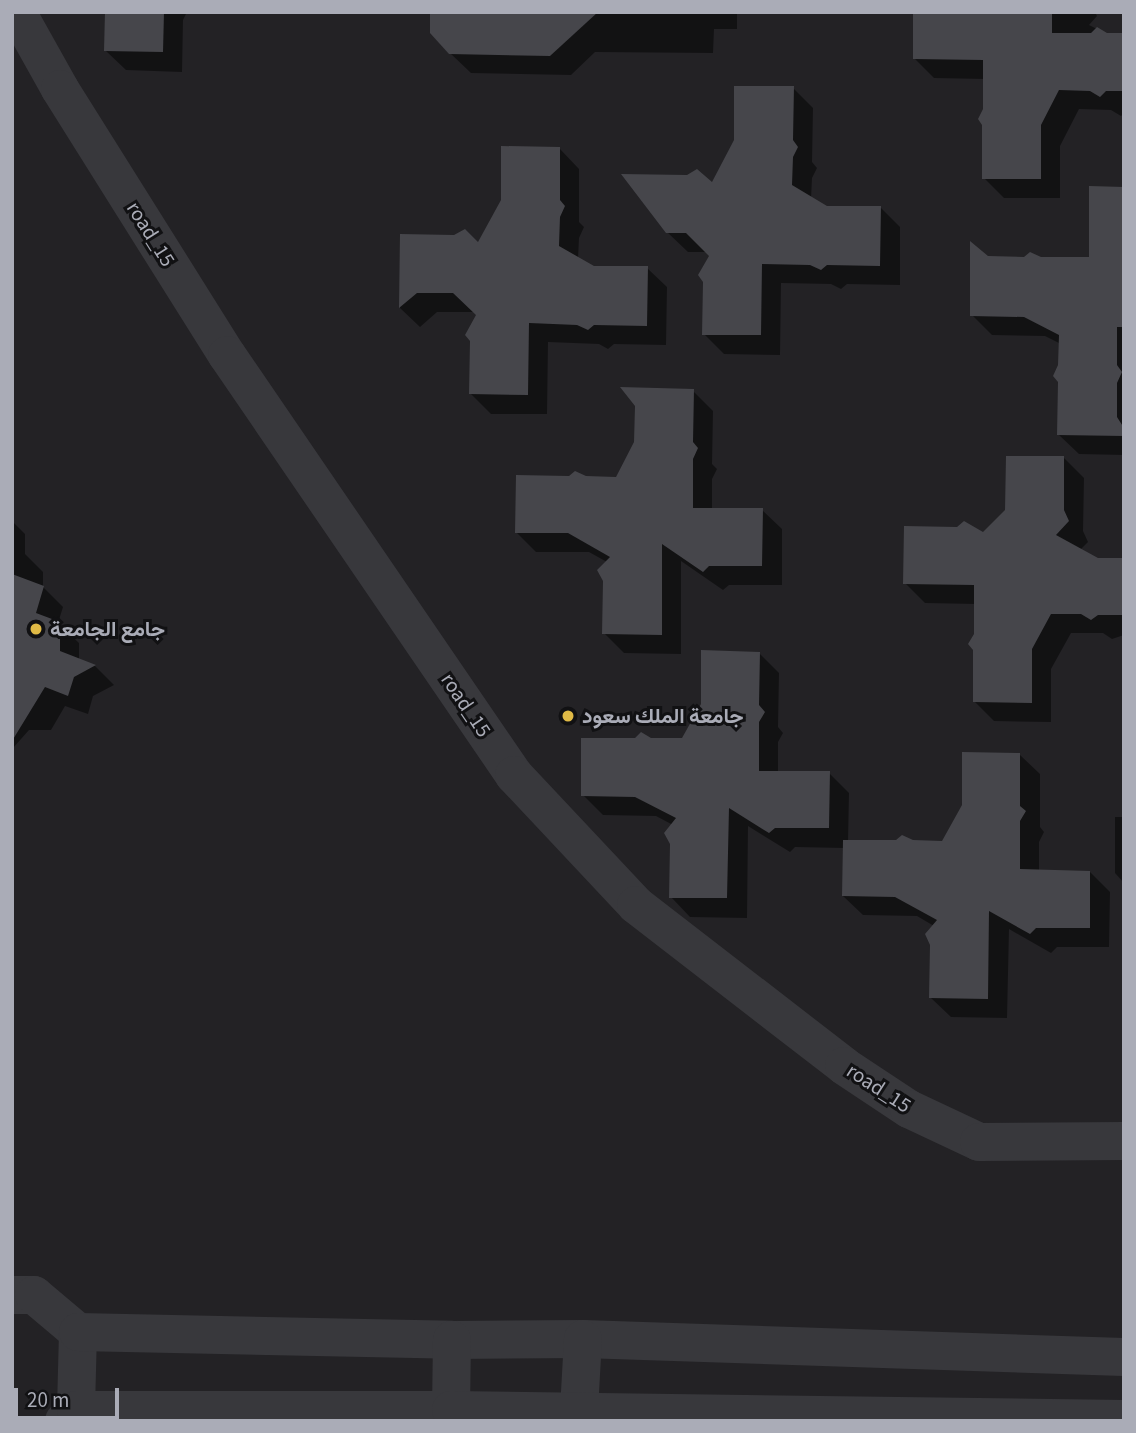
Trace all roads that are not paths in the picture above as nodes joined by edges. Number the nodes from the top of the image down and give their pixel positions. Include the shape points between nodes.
1 (17, 12) edge
2 (1124, 1141) edge
3 (12, 1295) edge
4 (78, 1332) junction
5 (583, 1339) junction
6 (452, 1340) junction
7 (1124, 1357) edge
8 (451, 1410) junction
9 (579, 1410) junction
10 (70, 1416) edge
11 (808, 1417) edge
12 (925, 1419) edge
13 (1124, 1419) edge

1 - 2 street, road_15 via 60,89 227,355 514,775 636,905 844,1066 909,1109 979,1142
3 - 4 street via 34,1295
4 - 6 street
4 - 10 street
5 - 6 street
5 - 7 street
5 - 9 street
6 - 8 street
8 - 9 street
8 - 10 street
9 - 11 street
11 - 12 street
12 - 13 street

